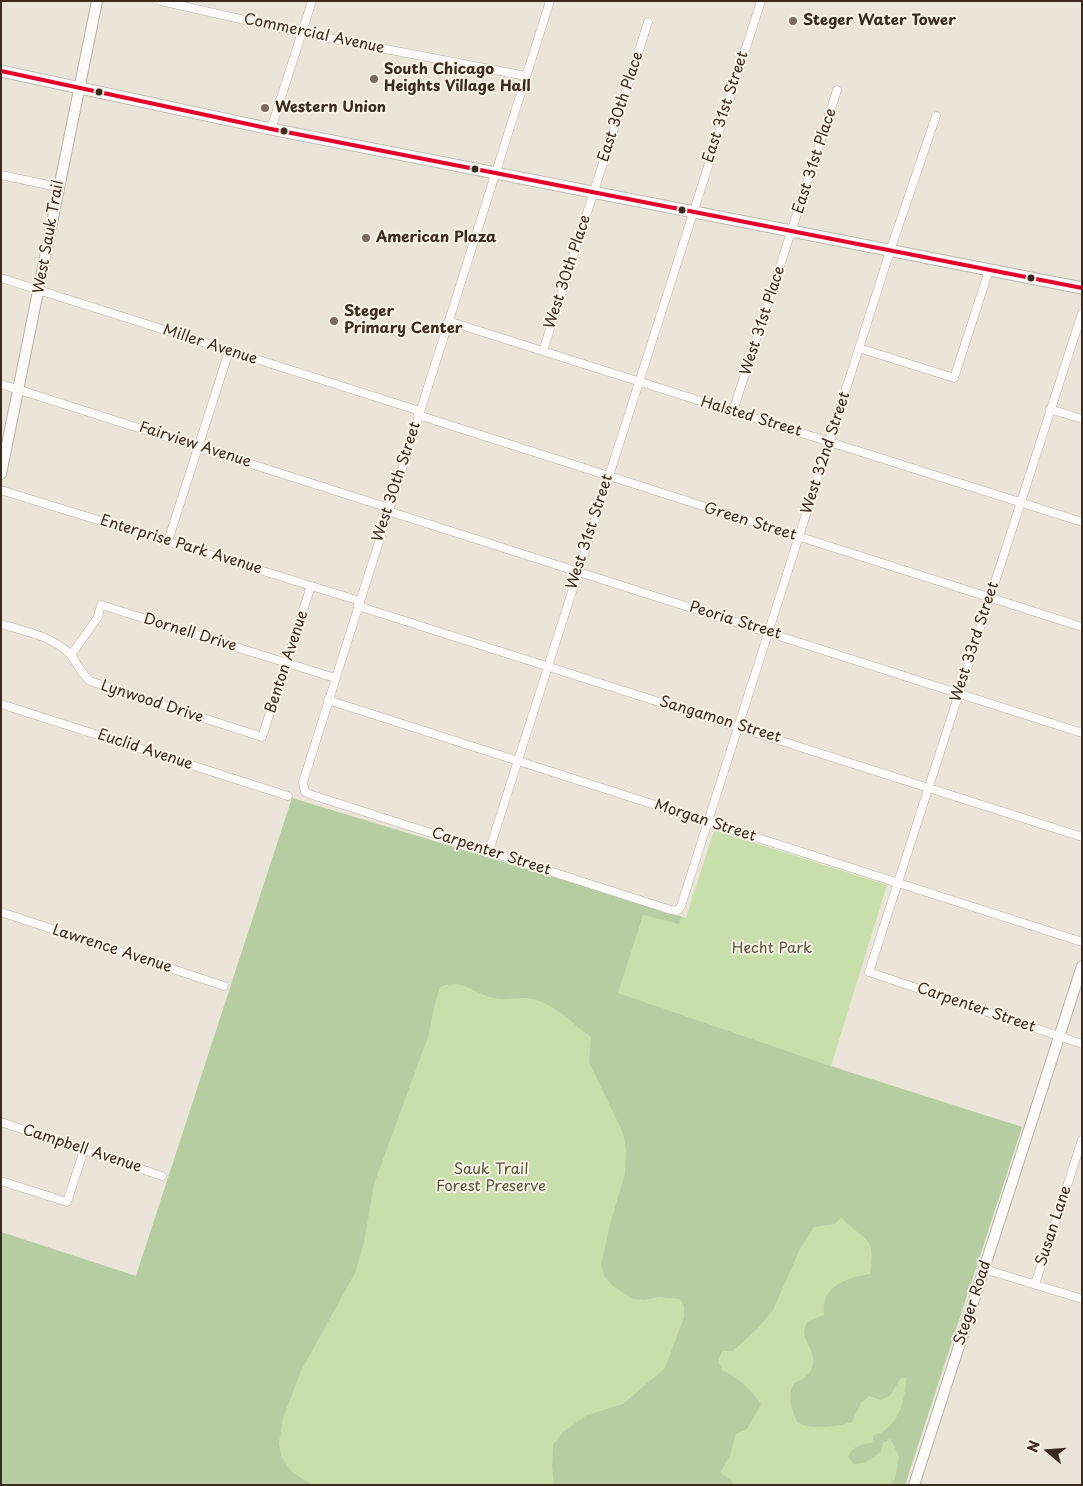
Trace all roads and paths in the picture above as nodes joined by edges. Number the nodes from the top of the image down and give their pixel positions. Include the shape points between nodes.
1 (97, 1) edge
2 (161, 1) edge
3 (312, 1) edge
4 (550, 1) edge
5 (761, 1) edge
6 (648, 22) dead end
7 (302, 33) junction
8 (1, 71) edge
9 (526, 76) junction
10 (79, 86) junction
11 (837, 90) dead end
12 (936, 116) dead end
13 (271, 129) junction
14 (495, 172) junction
15 (1, 175) edge
16 (58, 187) junction
17 (594, 192) junction
18 (692, 213) junction
19 (793, 231) junction
20 (890, 251) junction
21 (989, 270) junction
22 (1, 278) edge
23 (1082, 288) edge
24 (40, 290) junction
25 (1082, 313) edge
26 (448, 321) junction
27 (859, 348) junction
28 (229, 351) junction
29 (543, 351) junction
30 (638, 382) junction
31 (1, 384) edge
32 (20, 390) junction
33 (1050, 409) junction
34 (733, 411) junction
35 (419, 413) junction
36 (1082, 419) edge
37 (830, 441) junction
38 (198, 446) junction
39 (1, 474) edge
40 (608, 477) junction
41 (1, 490) edge
42 (1020, 502) junction
43 (389, 509) junction
44 (1082, 522) edge
45 (799, 537) junction
46 (168, 541) junction
47 (578, 572) junction
48 (311, 586) junction
49 (989, 598) junction
50 (359, 604) junction
51 (1, 624) edge
52 (1082, 628) edge
53 (769, 632) junction
54 (71, 655) junction
55 (286, 662) junction
56 (548, 667) junction
57 (335, 678) junction
58 (958, 693) junction
59 (328, 700) junction
60 (1, 704) edge
61 (739, 726) junction
62 (1082, 733) edge
63 (262, 737) joint
64 (518, 761) junction
65 (929, 787) junction
66 (305, 792) joint
67 (288, 796) dead end
68 (708, 822) junction
69 (1082, 837) edge
70 (489, 851) junction
71 (898, 884) junction
72 (677, 911) joint
73 (1, 912) edge
74 (1082, 942) edge
75 (1082, 966) edge
76 (869, 972) joint
77 (224, 986) dead end
78 (1059, 1036) junction
79 (1082, 1044) edge
80 (1, 1122) edge
81 (1082, 1140) edge
82 (84, 1150) junction
83 (162, 1176) dead end
84 (1, 1181) edge
85 (984, 1269) junction
86 (1036, 1284) junction
87 (1082, 1299) edge
88 (914, 1485) edge

1 - 10 street, West Sauk Trail
2 - 7 street, Commercial Avenue
3 - 7 street
4 - 9 street, West 30th Street
5 - 18 street, East 31st Street
6 - 17 street, East 30th Place
7 - 9 street, Commercial Avenue
7 - 13 street
8 - 10 main road
9 - 14 street, West 30th Street
10 - 13 main road
10 - 16 street, West Sauk Trail
11 - 19 street, East 31st Place
12 - 20 street, West 32nd Street
13 - 14 main road
14 - 17 main road
14 - 26 street, West 30th Street
15 - 16 street
16 - 24 street, West Sauk Trail
17 - 18 main road
17 - 29 street, West 30th Place
18 - 19 main road
18 - 30 street, West 31st Street
19 - 20 main road
19 - 34 street, West 31st Place
20 - 21 main road
20 - 27 street, West 32nd Street
21 - 23 main road
21 - 27 street via 954,378
22 - 24 street, Miller Avenue
24 - 28 street, Miller Avenue
24 - 32 street, West Sauk Trail
25 - 33 street, West 33rd Street
26 - 29 street, Halsted Street
26 - 35 street, West 30th Street
27 - 37 street, West 32nd Street
28 - 35 street, Miller Avenue
28 - 38 street
29 - 30 street, Halsted Street
30 - 34 street, Halsted Street
30 - 40 street, West 31st Street
31 - 32 street, Fairview Avenue
32 - 38 street, Fairview Avenue
32 - 39 street, West Sauk Trail
33 - 36 street
33 - 42 street, West 33rd Street
34 - 37 street, Halsted Street
35 - 40 street, Green Street
35 - 43 street, West 30th Street
37 - 42 street, Halsted Street
37 - 45 street, West 32nd Street
38 - 43 street, Fairview Avenue
38 - 46 street
40 - 45 street, Green Street
40 - 47 street, West 31st Street
41 - 46 street, Enterprise Park Avenue
42 - 44 street, Halsted Street
42 - 49 street, West 33rd Street
43 - 47 street, Peoria Street
43 - 50 street, West 30th Street
45 - 49 street, Green Street
45 - 53 street, West 32nd Street
46 - 48 street, Enterprise Park Avenue
47 - 53 street, Peoria Street
47 - 56 street, West 31st Street
48 - 50 street, Enterprise Park Avenue
48 - 55 street, Benton Avenue
49 - 52 street, Green Street
49 - 58 street, West 33rd Street
50 - 56 street, Sangamon Street
50 - 57 street, West 30th Street
51 - 54 street, Lynwood Drive via 44,638
53 - 58 street, Peoria Street
53 - 61 street, West 32nd Street
54 - 55 street, Dornell Drive via 98,617 101,605
54 - 63 street, Lynwood Drive via 79,671 90,681
55 - 57 street, Dornell Drive
55 - 63 street, Benton Avenue
56 - 61 street, Sangamon Street
56 - 64 street, West 31st Street
57 - 59 street, West 30th Street
58 - 62 street, Peoria Street
58 - 65 street, West 33rd Street
59 - 64 street, Morgan Street
59 - 66 street, West 30th Street via 303,782
60 - 67 street, Euclid Avenue
61 - 65 street, Sangamon Street
61 - 68 street, West 32nd Street
64 - 68 street, Morgan Street
64 - 70 street, West 31st Street
65 - 69 street, Sangamon Street
65 - 71 street, West 33rd Street
66 - 70 street, Carpenter Street
68 - 71 street, Morgan Street
68 - 72 street, West 32nd Street
70 - 72 street, Carpenter Street
71 - 74 street, Morgan Street
71 - 76 street, West 33rd Street
73 - 77 street, Lawrence Avenue
75 - 78 street, Steger Road
76 - 78 street, Carpenter Street
78 - 79 street, Carpenter Street
78 - 85 street, Steger Road
80 - 82 street, Campbell Avenue
81 - 86 street, Susan Lane
82 - 83 street, Campbell Avenue
82 - 84 street via 67,1202
85 - 86 street
85 - 88 street, Steger Road
86 - 87 street

